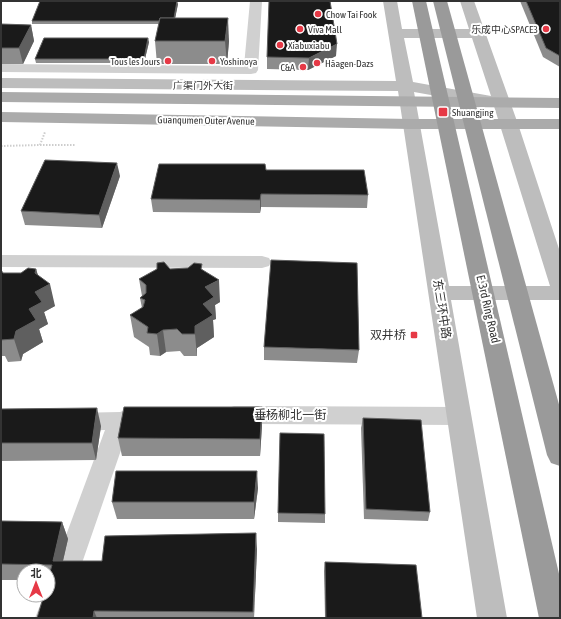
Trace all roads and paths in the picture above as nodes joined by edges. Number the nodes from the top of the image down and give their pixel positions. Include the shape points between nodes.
1 (256, 1) edge
2 (390, 1) edge
3 (419, 1) edge
4 (440, 1) edge
5 (467, 1) edge
6 (396, 33) junction
7 (478, 34) junction
8 (1, 68) edge
9 (1, 83) edge
10 (94, 84) junction
11 (1, 97) edge
12 (146, 99) junction
13 (502, 103) junction
14 (560, 103) edge
15 (408, 104) junction
16 (1, 117) edge
17 (509, 124) junction
18 (560, 124) edge
19 (40, 145) dead end
20 (76, 145) dead end
21 (1, 261) edge
22 (262, 262) dead end
23 (560, 284) edge
24 (439, 292) junction
25 (560, 293) edge
26 (212, 415) edge
27 (167, 416) edge
28 (459, 416) junction
29 (120, 421) junction
30 (49, 422) edge
31 (560, 455) edge
32 (49, 618) edge
33 (492, 618) edge
34 (554, 618) edge

1 - 8 street via 252,70
2 - 6 street, 东三环中路
3 - 34 highway, E. 3rd Ring Road
4 - 31 highway
5 - 7 street
6 - 7 street
6 - 15 street, 东三环中路
7 - 13 street
9 - 10 street, 广渠门外大街
10 - 12 main road
10 - 15 street, 广渠门外大街
11 - 12 main road, Guanqumen Outer Avenue
12 - 15 main road, Guanqumen Outer Avenue
13 - 14 main road
13 - 15 main road
13 - 17 street
15 - 16 main road, Guanqumen Outer Avenue
15 - 17 main road
15 - 24 street, 东三环中路
17 - 18 main road
17 - 23 street
19 - 20 path
21 - 22 street
24 - 25 street
24 - 28 street, 东三环中路
26 - 28 street, 垂杨柳北一街
27 - 29 street via 129,418
28 - 33 street, 东三环中路
29 - 30 street
29 - 32 street

